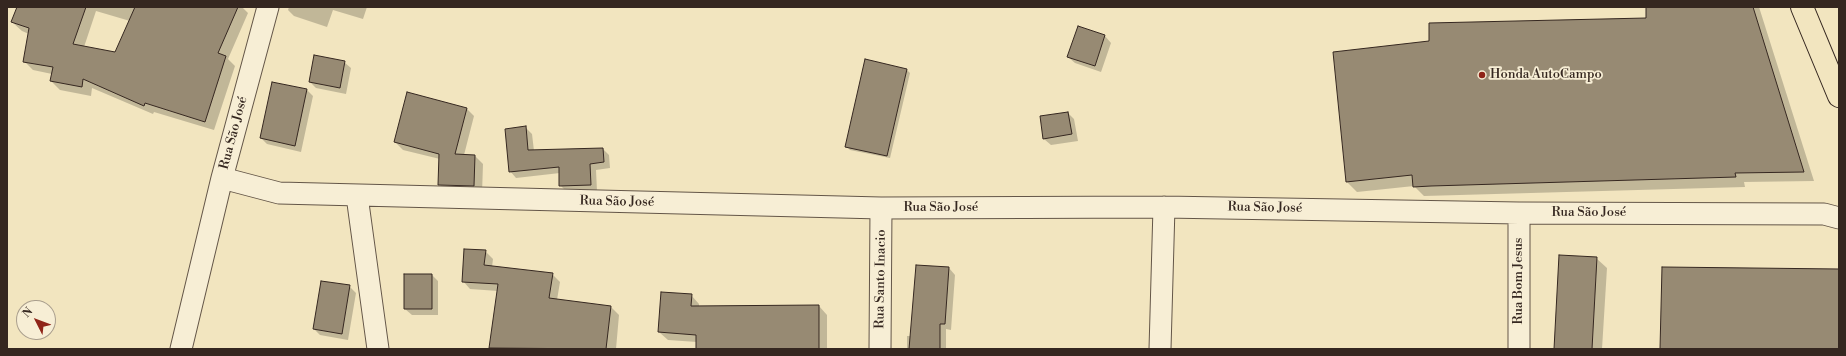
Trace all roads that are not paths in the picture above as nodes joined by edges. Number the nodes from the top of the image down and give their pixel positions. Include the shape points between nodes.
1 (268, 7) edge
2 (1802, 7) edge
3 (1839, 96) edge
4 (222, 178) junction
5 (357, 196) junction
6 (1164, 207) junction
7 (881, 208) junction
8 (1519, 212) junction
9 (1839, 218) edge
10 (181, 349) edge
11 (378, 349) edge
12 (880, 349) edge
13 (1160, 349) edge
14 (1519, 349) edge

1 - 4 street, Rua São José
2 - 3 main road
4 - 5 street, Rua São José via 279,193
4 - 10 street
5 - 7 street, Rua São José
5 - 11 street
6 - 7 street, Rua São José
6 - 8 street, Rua São José
6 - 13 street
7 - 12 street, Rua Santo Inacio
8 - 9 street, Rua São José via 1824,214
8 - 14 street, Rua Bom Jesus

